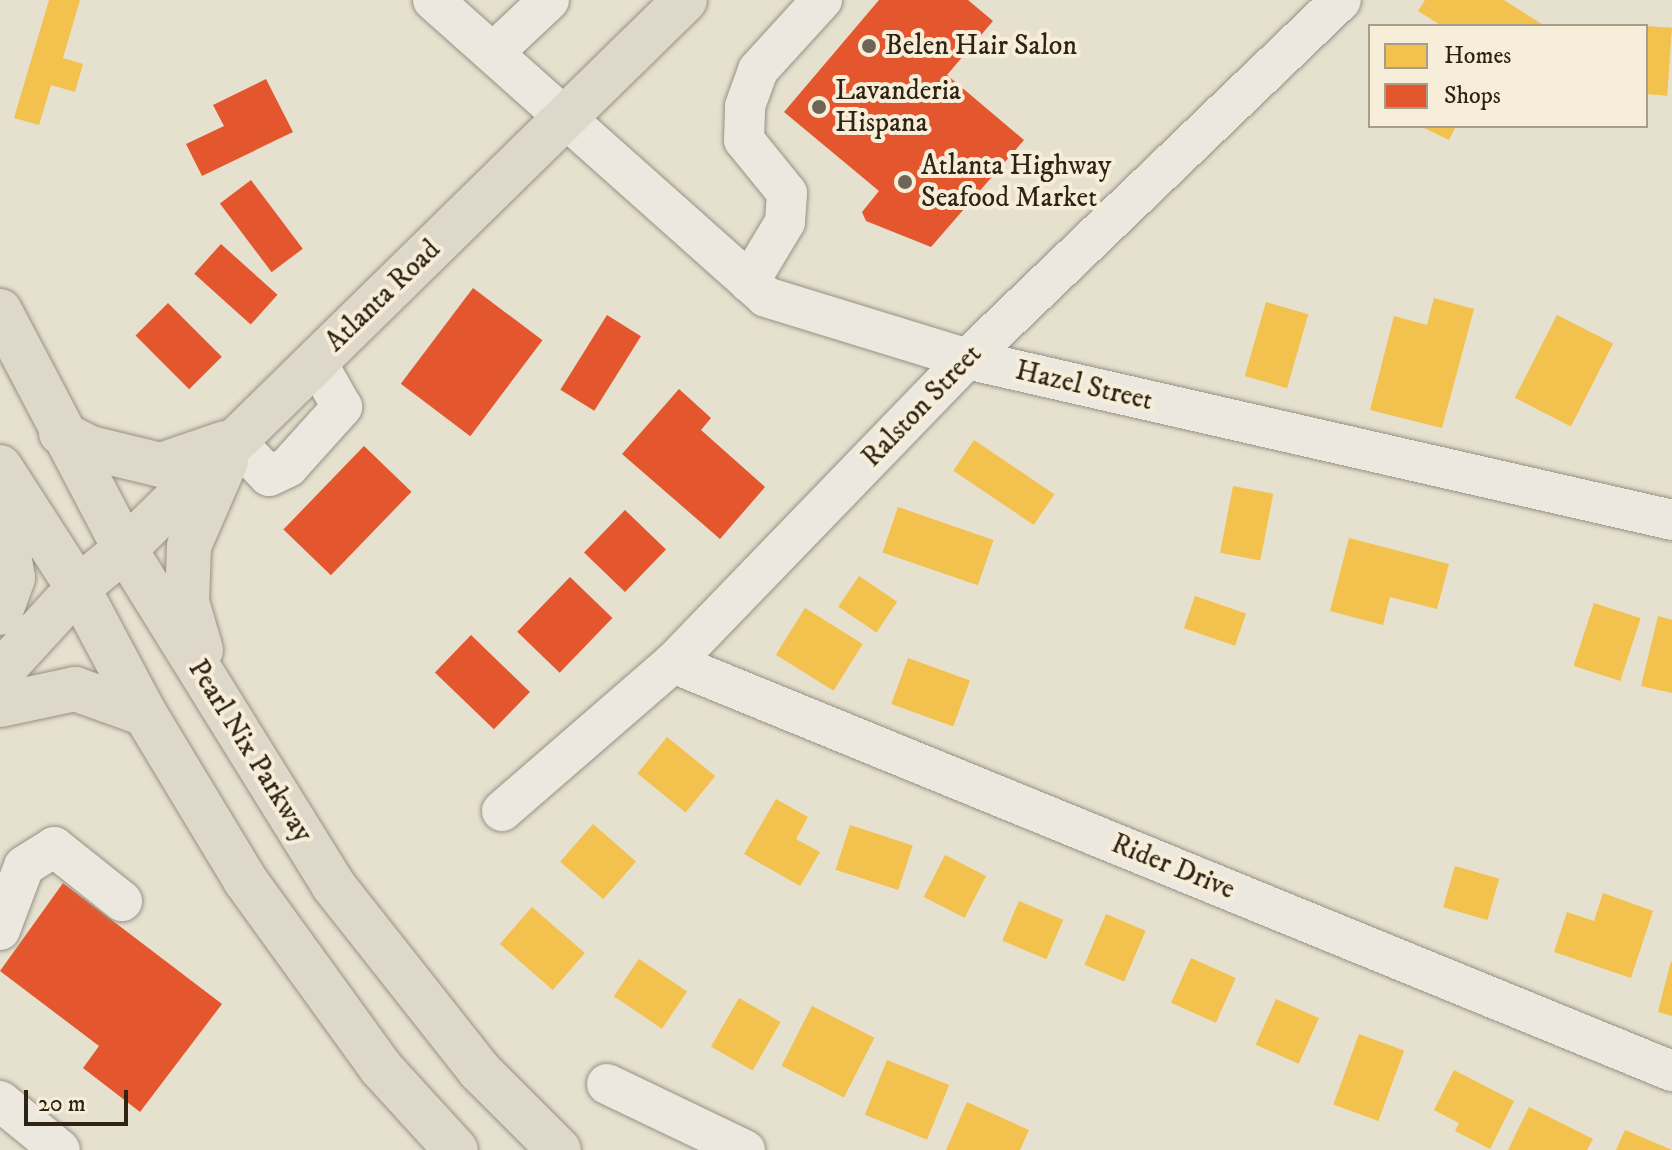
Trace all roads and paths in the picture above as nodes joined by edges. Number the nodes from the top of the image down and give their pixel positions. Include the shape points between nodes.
1 (433, 0) edge
2 (549, 0) edge
3 (685, 0) edge
4 (822, 0) edge
5 (1341, 0) edge
6 (493, 53) junction
7 (563, 116) junction
8 (749, 282) junction
9 (0, 311) edge
10 (967, 359) junction
11 (61, 433) junction
12 (234, 440) junction
13 (0, 467) edge
14 (0, 499) edge
15 (1672, 520) edge
16 (125, 549) junction
17 (78, 588) junction
18 (0, 613) edge
19 (673, 663) junction
20 (0, 673) edge
21 (212, 689) junction
22 (0, 705) edge
23 (145, 714) junction
24 (502, 811) dead end
25 (122, 901) dead end
26 (0, 930) edge
27 (1672, 1071) edge
28 (607, 1084) dead end
29 (0, 1101) edge
30 (60, 1150) edge
31 (456, 1150) edge
32 (559, 1150) edge
33 (745, 1150) edge

1 - 6 street, Hazel Street
2 - 6 street
3 - 7 main road, Atlanta Road
4 - 8 street via 758,70 745,106 744,140 787,193 785,222
5 - 10 street, Ralston Street
6 - 7 street, Hazel Street
7 - 8 street, Hazel Street
7 - 12 main road, Atlanta Road
8 - 10 street, Hazel Street via 766,297
9 - 11 main road, Pearl Nix Parkway
10 - 15 street, Hazel Street
10 - 19 street, Ralston Street
11 - 12 main road via 90,448 161,465
11 - 16 main road, Pearl Nix Parkway
12 - 16 main road, Atlanta Road
12 - 21 main road via 189,546 187,602
13 - 17 main road
14 - 18 main road via 13,578
16 - 17 main road, Atlanta Road
16 - 21 main road, Pearl Nix Parkway
17 - 20 main road, Atlanta Road
17 - 23 main road
19 - 24 street, Ralston Street
19 - 27 street, Rider Drive
21 - 32 main road, Pearl Nix Parkway via 333,885 381,951 479,1070
22 - 23 main road via 75,689
23 - 31 main road via 298,958 381,1068
25 - 26 street via 54,847 24,866
28 - 33 street
29 - 30 street

